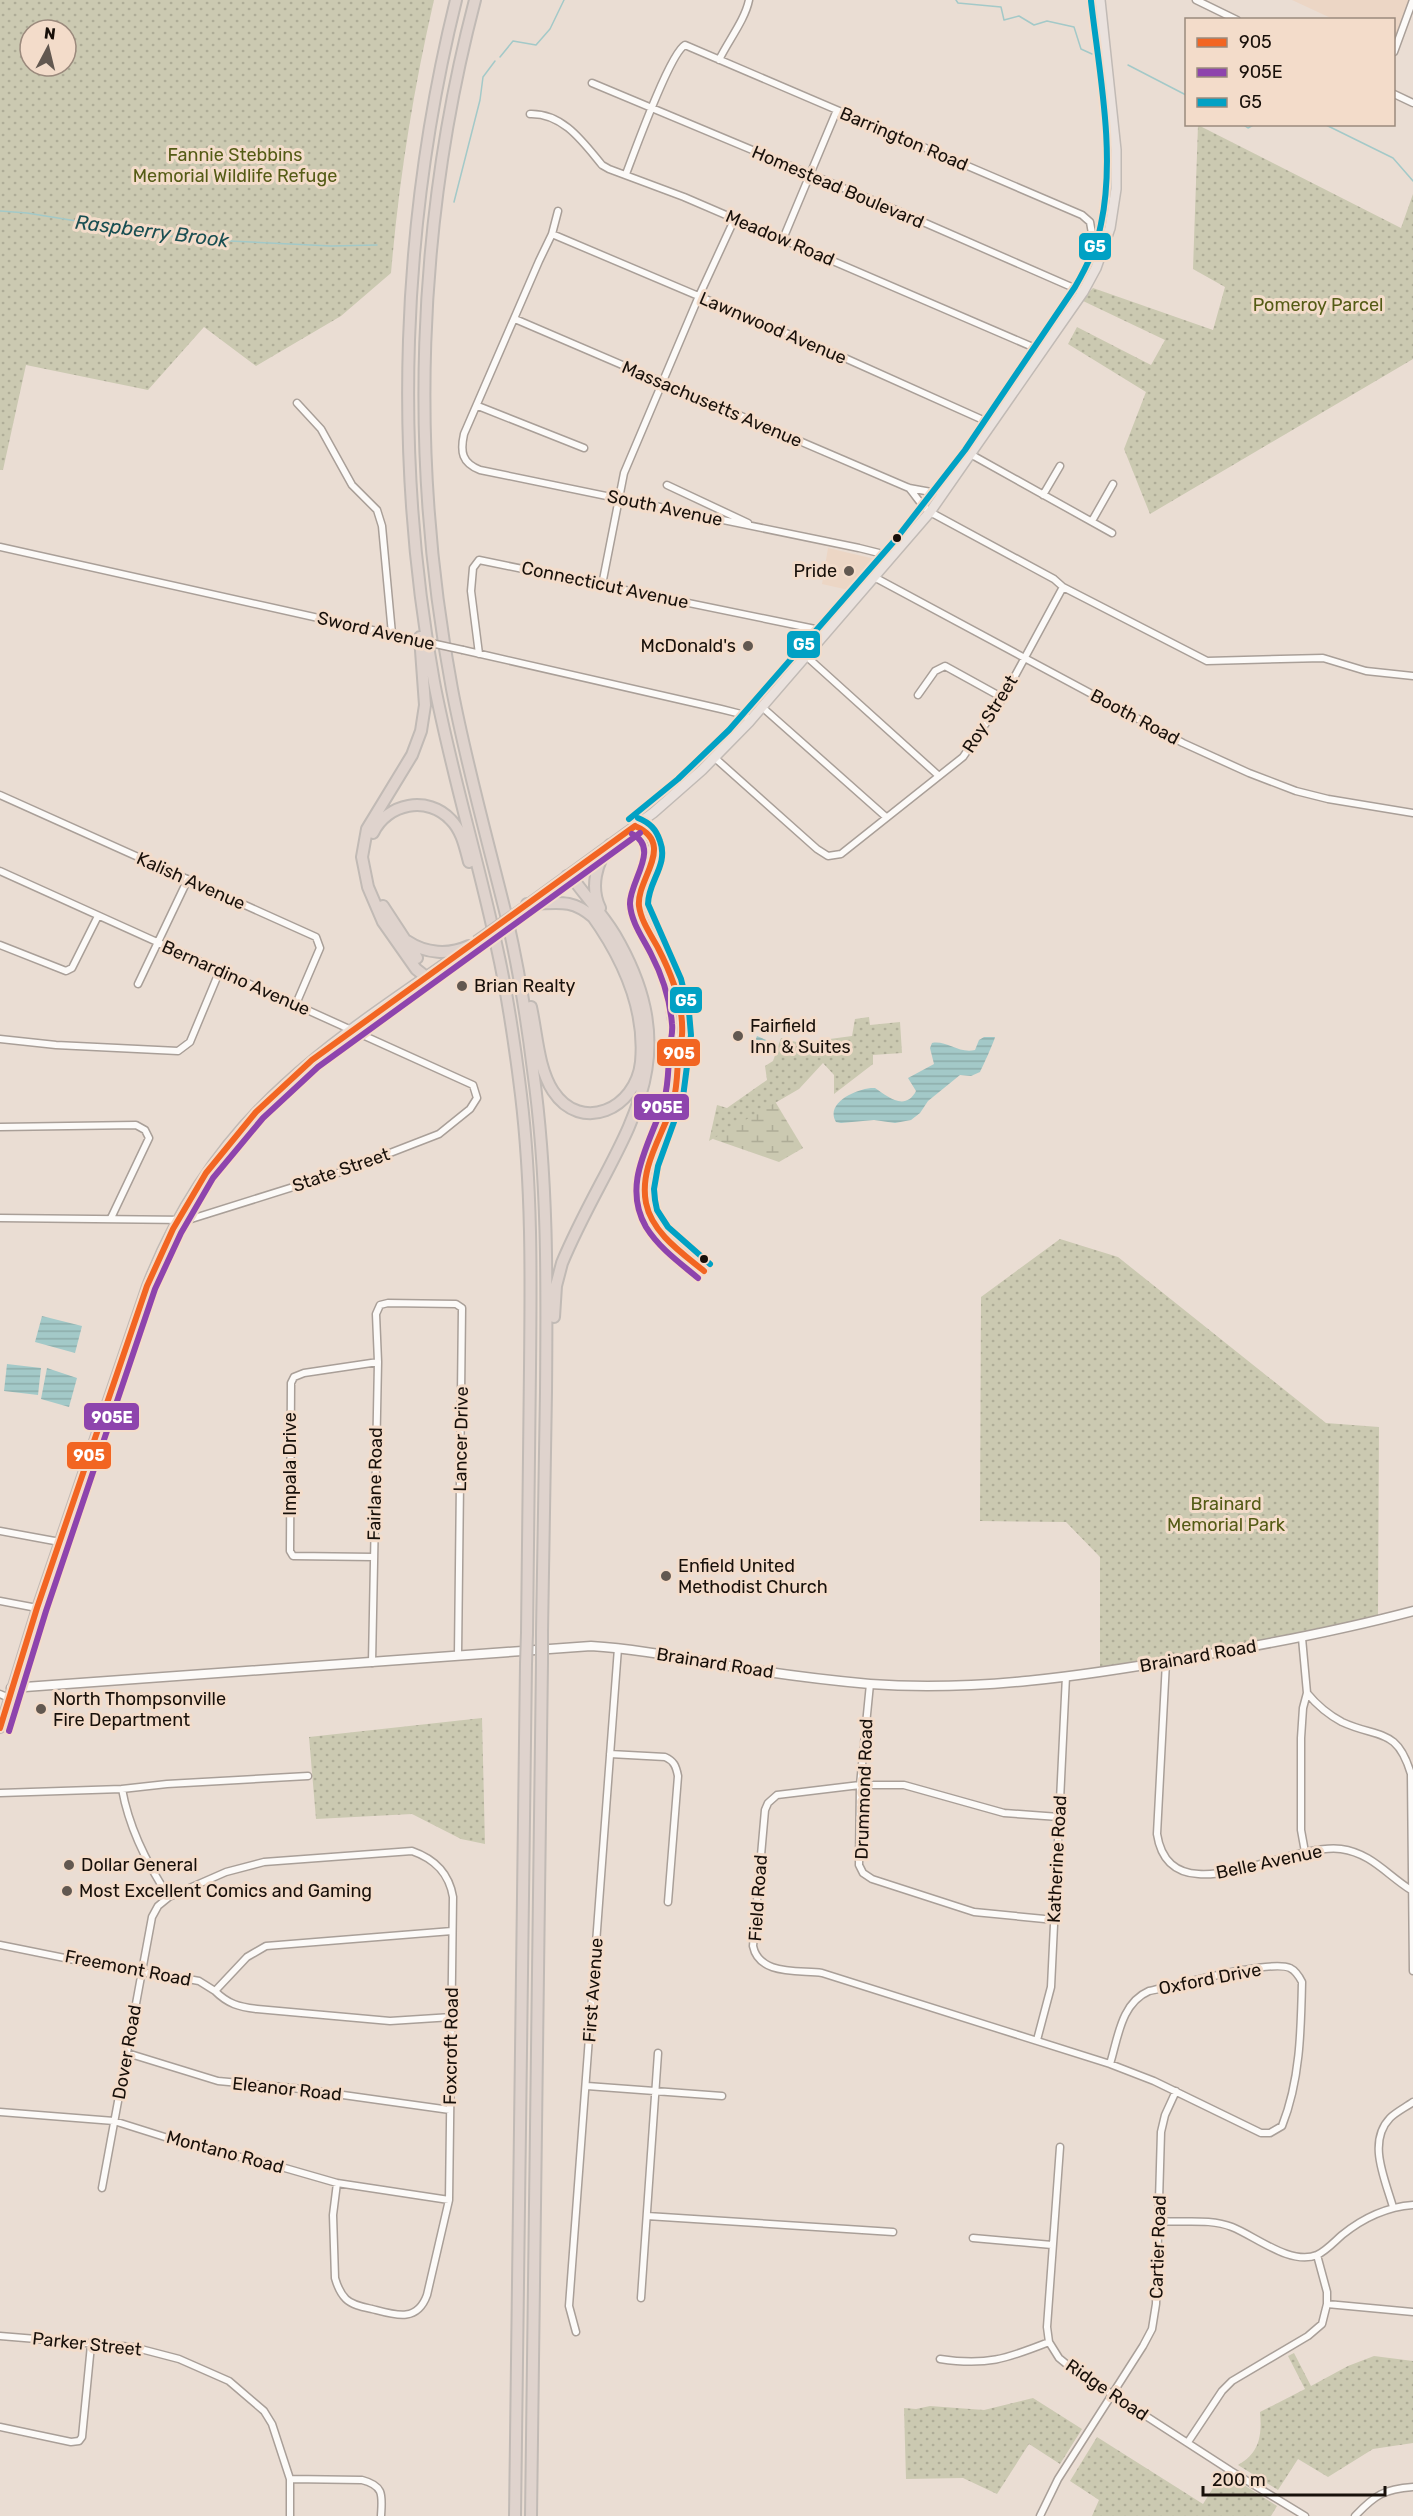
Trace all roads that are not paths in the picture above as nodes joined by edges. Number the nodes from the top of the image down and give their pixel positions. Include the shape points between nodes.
1 (456, 0) edge
2 (475, 0) edge
3 (748, 0) edge
4 (1100, 0) edge
5 (1196, 0) edge
6 (1413, 0) edge
7 (1233, 18) edge
8 (1395, 49) edge
9 (719, 60) junction
10 (592, 83) dead end
11 (1395, 94) edge
12 (1413, 103) edge
13 (652, 109) junction
14 (837, 110) junction
15 (530, 114) dead end
16 (626, 174) junction
17 (810, 176) junction
18 (558, 211) dead end
19 (735, 218) junction
20 (552, 234) junction
21 (783, 238) junction
22 (1103, 248) junction
23 (1083, 292) junction
24 (699, 296) junction
25 (515, 319) junction
26 (1042, 351) junction
27 (663, 383) junction
28 (297, 403) dead end
29 (478, 406) junction
30 (992, 424) junction
31 (584, 448) dead end
32 (972, 455) junction
33 (1060, 466) dead end
34 (667, 484) dead end
35 (1113, 484) dead end
36 (909, 489) junction
37 (947, 489) junction
38 (1043, 495) junction
39 (619, 499) junction
40 (930, 512) junction
41 (1092, 521) junction
42 (758, 527) junction
43 (1112, 533) dead end
44 (0, 547) edge
45 (890, 559) junction
46 (874, 577) junction
47 (602, 585) junction
48 (1063, 587) junction
49 (423, 611) junction
50 (392, 634) junction
51 (825, 634) junction
52 (479, 654) junction
53 (806, 656) junction
54 (1024, 657) junction
55 (1413, 676) edge
56 (918, 695) dead end
57 (1003, 698) junction
58 (762, 707) junction
59 (751, 720) junction
60 (715, 758) junction
61 (939, 776) junction
62 (0, 795) edge
63 (1413, 813) edge
64 (886, 817) junction
65 (635, 826) junction
66 (610, 845) junction
67 (0, 871) edge
68 (567, 876) junction
69 (188, 879) junction
70 (483, 890) junction
71 (525, 906) junction
72 (98, 916) junction
73 (599, 918) junction
74 (401, 936) junction
75 (158, 943) junction
76 (473, 944) junction
77 (0, 945) edge
78 (220, 970) junction
79 (426, 977) junction
80 (138, 984) dead end
81 (521, 988) junction
82 (296, 1004) junction
83 (352, 1030) junction
84 (0, 1039) edge
85 (473, 1085) joint
86 (0, 1127) edge
87 (0, 1218) edge
88 (111, 1218) junction
89 (178, 1220) junction
90 (704, 1271) dead end
91 (380, 1305) joint
92 (546, 1343) junction
93 (378, 1362) junction
94 (0, 1531) edge
95 (60, 1542) junction
96 (374, 1557) junction
97 (0, 1601) edge
98 (37, 1608) junction
99 (1413, 1611) edge
100 (1302, 1638) junction
101 (618, 1648) junction
102 (458, 1655) junction
103 (1166, 1662) junction
104 (372, 1663) junction
105 (1066, 1676) junction
106 (870, 1684) junction
107 (7, 1693) edge
108 (1307, 1693) junction
109 (0, 1728) edge
110 (610, 1754) junction
111 (308, 1776) dead end
112 (860, 1785) junction
113 (122, 1789) junction
114 (0, 1793) edge
115 (1059, 1817) junction
116 (1305, 1852) junction
117 (1411, 1890) junction
118 (169, 1897) junction
119 (668, 1902) dead end
120 (1055, 1920) junction
121 (452, 1931) junction
122 (0, 1945) edge
123 (1413, 1971) edge
124 (141, 1972) junction
125 (215, 1991) junction
126 (452, 2017) junction
127 (1037, 2040) junction
128 (127, 2053) junction
129 (658, 2053) dead end
130 (1110, 2064) junction
131 (587, 2086) junction
132 (656, 2091) junction
133 (1176, 2091) junction
134 (722, 2096) dead end
135 (1413, 2102) edge
136 (450, 2110) junction
137 (0, 2112) edge
138 (114, 2121) junction
139 (1060, 2147) dead end
140 (338, 2183) junction
141 (102, 2188) dead end
142 (449, 2200) junction
143 (1413, 2205) edge
144 (1393, 2206) junction
145 (647, 2216) junction
146 (1159, 2221) junction
147 (893, 2232) dead end
148 (973, 2238) dead end
149 (1053, 2246) junction
150 (1317, 2255) junction
151 (641, 2298) dead end
152 (1327, 2304) junction
153 (1413, 2312) edge
154 (576, 2332) dead end
155 (0, 2336) edge
156 (1049, 2342) junction
157 (91, 2345) junction
158 (940, 2359) dead end
159 (1112, 2395) junction
160 (0, 2427) edge
161 (1188, 2442) junction
162 (290, 2479) junction
163 (1413, 2487) edge
164 (290, 2516) edge
165 (381, 2516) edge
166 (515, 2516) edge
167 (531, 2516) edge
168 (1040, 2516) edge
169 (1305, 2516) edge
170 (1355, 2516) edge

1 - 49 highway via 438,76 425,158 410,315 410,461
2 - 81 highway via 452,104 432,236 424,361 426,470 433,565 451,684
3 - 9 street via 742,20
4 - 22 main road via 1117,171 1114,208
5 - 7 street
6 - 8 street
9 - 13 street, Barrington Road via 685,45 681,47
9 - 14 street, Barrington Road
10 - 13 street, Homestead Boulevard
11 - 12 street
13 - 16 street
13 - 17 street, Homestead Boulevard
14 - 17 street
14 - 22 street, Barrington Road via 1082,215 1090,222 1094,245
15 - 16 street, Meadow Road via 568,127 602,165
16 - 19 street, Meadow Road
17 - 21 street
17 - 23 street, Homestead Boulevard
18 - 20 street
19 - 21 street, Meadow Road
19 - 24 street
20 - 24 street, Lawnwood Avenue
20 - 25 street
21 - 26 street, Meadow Road
22 - 23 main road
23 - 26 main road
24 - 27 street
24 - 30 street, Lawnwood Avenue
25 - 27 street, Massachusetts Avenue
25 - 29 street
26 - 30 main road
27 - 36 street, Massachusetts Avenue
27 - 39 street via 624,473
28 - 50 street via 321,429 352,485 377,510 382,526
29 - 31 street
29 - 39 street, South Avenue via 464,438 462,456 471,466
30 - 32 main road
32 - 37 main road
32 - 38 street
33 - 38 street
34 - 42 street
35 - 41 street
36 - 37 street, Massachusetts Avenue
36 - 40 street, Massachusetts Avenue
37 - 40 main road
38 - 41 street
39 - 42 street, South Avenue
39 - 47 street
40 - 45 main road
40 - 48 street, Massachusetts Avenue
41 - 43 street
42 - 45 street, South Avenue via 879,553
44 - 50 street, Sword Avenue
45 - 46 main road
46 - 51 main road
46 - 54 street, Booth Road
47 - 51 street, Connecticut Avenue
47 - 52 street, Connecticut Avenue via 479,560 473,568 471,591
48 - 54 street, Roy Street
48 - 55 street, Massachusetts Avenue via 1207,661 1323,658 1366,671
49 - 70 highway via 440,709
49 - 79 highway via 420,630 425,705 421,731 412,755 368,829 362,853 379,915 416,969
50 - 52 street, Sword Avenue, bridge
51 - 53 main road
52 - 59 street, Sword Avenue via 721,709
53 - 58 main road
53 - 61 street
54 - 57 street, Roy Street
54 - 63 street, Booth Road via 1183,743 1268,782 1328,799
56 - 57 street via 935,671 945,666
57 - 61 street, Roy Street via 974,744
58 - 59 main road
58 - 64 street
59 - 60 main road
60 - 64 street, Roy Street via 828,856 841,854
60 - 65 main road
61 - 64 street, Roy Street
62 - 69 street, Kalish Avenue
65 - 66 main road
65 - 90 street via 647,854 634,885 633,916 649,939 679,1046 672,1104 648,1163 646,1204 658,1228
66 - 68 main road
66 - 73 highway via 600,861 594,885
67 - 72 street, Bernardino Avenue
68 - 71 main road
68 - 73 highway via 574,880
69 - 75 street
69 - 82 street, Kalish Avenue via 316,936 320,948
70 - 74 highway via 459,832 448,817 421,805 392,812 372,834 369,862 382,903
70 - 166 highway, bridge via 498,950 524,1118 532,1255
71 - 73 highway via 565,902
71 - 76 main road, bridge
72 - 75 street, Bernardino Avenue
72 - 77 street via 72,968 66,971
73 - 81 highway via 626,974 640,1021 640,1069 636,1085 625,1099 609,1109 590,1112 572,1108 558,1098 546,1077 531,1008
73 - 92 highway via 626,956 643,999 649,1035 647,1074 633,1118 562,1263 553,1324
74 - 76 highway via 431,952
74 - 79 highway
75 - 78 street, Bernardino Avenue
75 - 80 street
76 - 79 main road
78 - 82 street, Bernardino Avenue
78 - 84 street via 190,1042 178,1051
79 - 83 main road
81 - 92 highway via 544,1176
82 - 83 street, Bernardino Avenue
83 - 85 street, Bernardino Avenue
83 - 89 main road via 298,1071 248,1120 206,1173
85 - 89 street, State Street via 476,1102 439,1134 341,1172 188,1221
86 - 88 street via 142,1127 149,1138
87 - 88 street
88 - 89 street
89 - 95 main road via 145,1292
91 - 93 street, Fairlane Road via 376,1314
91 - 102 street, Lancer Drive via 456,1304 462,1308
92 - 167 highway, bridge
93 - 96 street, Fairlane Road
93 - 96 street, Impala Drive via 304,1373 291,1383 290,1551 293,1556
94 - 95 street
95 - 98 main road
96 - 104 street, Fairlane Road
97 - 98 street
98 - 107 main road
99 - 100 main road, Brainard Road
100 - 103 main road, Brainard Road
100 - 108 street
101 - 102 main road, Brainard Road via 560,1647
101 - 106 main road, Brainard Road
101 - 110 street, First Avenue
102 - 104 main road, Brainard Road
103 - 105 main road, Brainard Road
103 - 116 street, Belle Avenue via 1157,1834 1166,1860 1196,1876
104 - 107 main road, Brainard Road
105 - 106 main road, Brainard Road via 969,1684
105 - 115 street, Katherine Road
106 - 112 street, Drummond Road
107 - 109 main road
108 - 116 street via 1301,1750 1301,1830
108 - 117 street via 1342,1722 1388,1736 1402,1751 1411,1774
110 - 119 street via 665,1757 676,1767
110 - 131 street, First Avenue
111 - 113 street
112 - 115 street, Field Road via 916,1787 1004,1814
112 - 120 street, Drummond Road via 859,1865 863,1874 974,1912
112 - 127 street, Field Road via 790,1792 777,1795 768,1803 754,1925 755,1955 762,1964 822,1973
113 - 114 street
113 - 118 street via 133,1830
115 - 120 street, Katherine Road
116 - 117 street, Belle Avenue via 1329,1848 1370,1857
117 - 123 street
118 - 121 street, Foxcroft Road via 226,1872 264,1862 412,1851 426,1856 451,1884
118 - 124 street, Dover Road via 152,1917
120 - 127 street, Katherine Road via 1051,1987
121 - 125 street, Freemont Road via 266,1946 247,1957
121 - 126 street, Foxcroft Road
122 - 124 street, Freemont Road
124 - 125 street, Freemont Road via 188,1978
124 - 128 street, Dover Road
125 - 126 street via 237,2007 390,2021
126 - 136 street, Foxcroft Road
127 - 130 street, Field Road
128 - 136 street, Eleanor Road via 218,2081
128 - 138 street, Dover Road
129 - 132 street
130 - 133 street, Oxford Drive
130 - 133 street, Oxford Drive via 1125,2015 1138,1996 1255,1968 1277,1966 1297,1973 1302,1982 1297,2076 1281,2126 1261,2133
131 - 132 street
131 - 154 street, First Avenue via 569,2306
132 - 134 street
132 - 145 street
133 - 146 street, Cartier Road via 1161,2132
135 - 144 street via 1391,2117 1378,2142
136 - 142 street, Foxcroft Road
137 - 138 street, Montano Road
138 - 140 street, Montano Road via 191,2146
138 - 141 street, Dover Road
139 - 149 street
140 - 142 street, Montano Road
140 - 142 street, Foxcroft Road via 333,2215 338,2288 345,2299 359,2306 393,2314 405,2315 424,2304
143 - 144 street
144 - 150 street via 1351,2228
145 - 147 street
145 - 151 street
146 - 150 street via 1216,2222 1274,2249 1296,2256
146 - 159 street, Cartier Road via 1155,2318 1143,2346
148 - 149 street
149 - 156 street
150 - 152 street
152 - 153 street
152 - 161 street via 1322,2324 1308,2336 1232,2381
155 - 157 street, Parker Street
156 - 158 street via 1008,2359 989,2362
156 - 159 street, Ridge Road via 1065,2363
157 - 160 street via 79,2441
157 - 162 street, Parker Street via 148,2350 229,2381 264,2411
159 - 161 street, Ridge Road
159 - 168 street, Cartier Road
161 - 169 street, Ridge Road
162 - 164 street, Parker Street
162 - 165 street via 374,2483 382,2496
163 - 170 street via 1381,2493

